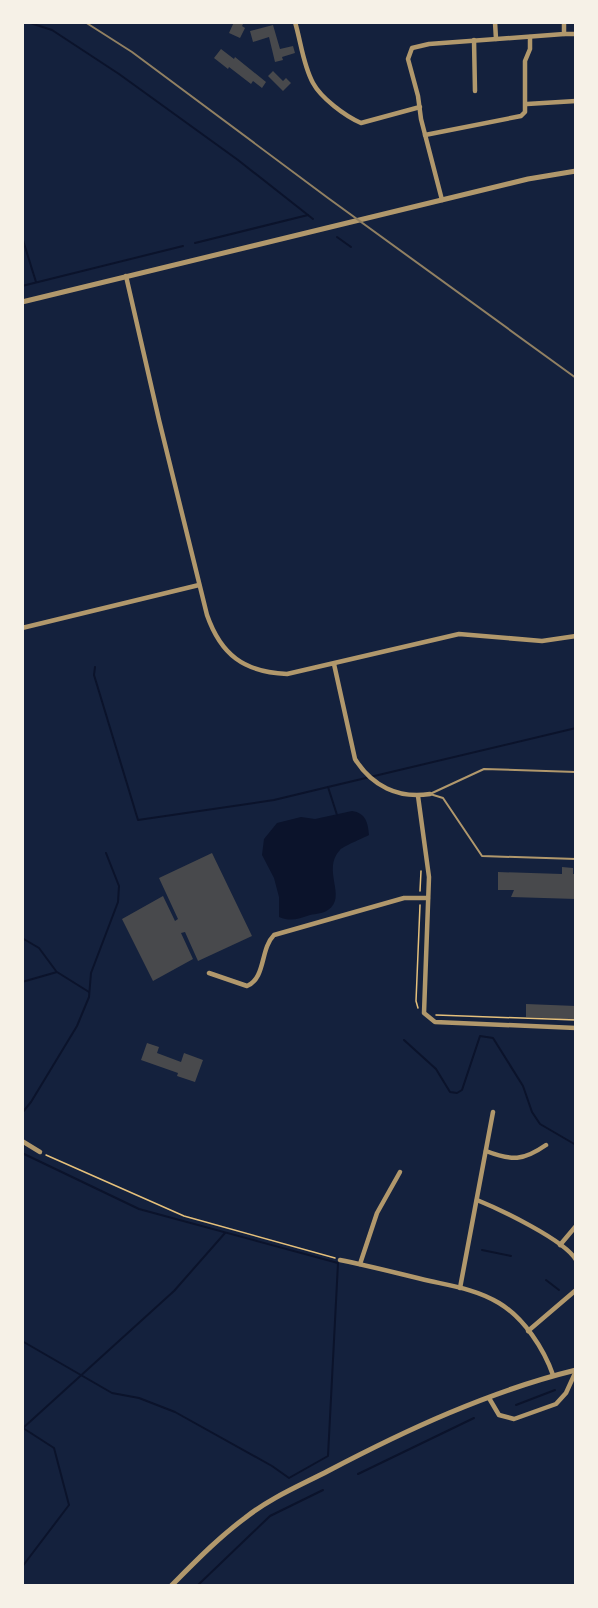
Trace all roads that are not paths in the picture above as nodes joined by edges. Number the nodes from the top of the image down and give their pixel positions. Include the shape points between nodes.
1 (295, 22) edge
2 (495, 22) edge
3 (564, 22) edge
4 (564, 34) junction
5 (576, 34) edge
6 (530, 37) junction
7 (496, 39) junction
8 (474, 40) junction
9 (475, 91) dead end
10 (576, 101) edge
11 (526, 104) junction
12 (420, 107) junction
13 (425, 135) junction
14 (576, 171) edge
15 (442, 200) junction
16 (126, 276) junction
17 (22, 302) edge
18 (199, 585) junction
19 (22, 628) edge
20 (576, 636) edge
21 (334, 664) junction
22 (576, 772) edge
23 (430, 794) junction
24 (418, 796) junction
25 (576, 860) edge
26 (428, 898) junction
27 (209, 973) dead end
28 (576, 1028) edge
29 (493, 1112) dead end
30 (22, 1141) edge
31 (546, 1145) dead end
32 (486, 1151) junction
33 (40, 1152) road end
34 (400, 1172) dead end
35 (477, 1200) junction
36 (576, 1226) edge
37 (560, 1245) junction
38 (340, 1260) road end
39 (576, 1260) edge
40 (360, 1264) junction
41 (460, 1288) junction
42 (576, 1290) edge
43 (528, 1331) junction
44 (576, 1370) edge
45 (553, 1375) junction
46 (489, 1398) junction
47 (171, 1586) edge

1 - 12 street via 314,85 353,120 361,123
2 - 7 street
3 - 4 street
4 - 5 street
4 - 6 street
6 - 7 street
6 - 11 street via 525,61
7 - 8 street
8 - 9 street
8 - 12 street via 412,48 408,59
10 - 11 street
11 - 13 street via 521,116
12 - 13 street
13 - 15 street
14 - 15 street
15 - 16 street
16 - 17 street
16 - 18 street
18 - 19 street
18 - 21 street via 218,641 246,666 286,674
20 - 21 street via 542,642 459,634
21 - 24 street via 358,764 372,781 388,790
22 - 23 lane via 484,769
23 - 24 street
23 - 25 lane via 443,798 482,856
24 - 26 street via 429,869
26 - 27 street via 404,898 274,935 268,941 256,980 247,986
26 - 28 street via 424,1013 429,1018 440,1023
29 - 32 street
30 - 33 street
31 - 32 street via 516,1159
32 - 35 street
34 - 40 street via 377,1214
35 - 37 street via 511,1214
35 - 41 street
36 - 37 street
37 - 39 street
38 - 40 street
40 - 41 street
41 - 43 street via 500,1303
42 - 43 street
43 - 45 street
44 - 45 street
44 - 46 street via 566,1393 556,1404 514,1419 499,1415
45 - 46 street
46 - 47 street via 366,1451 276,1497 220,1537

